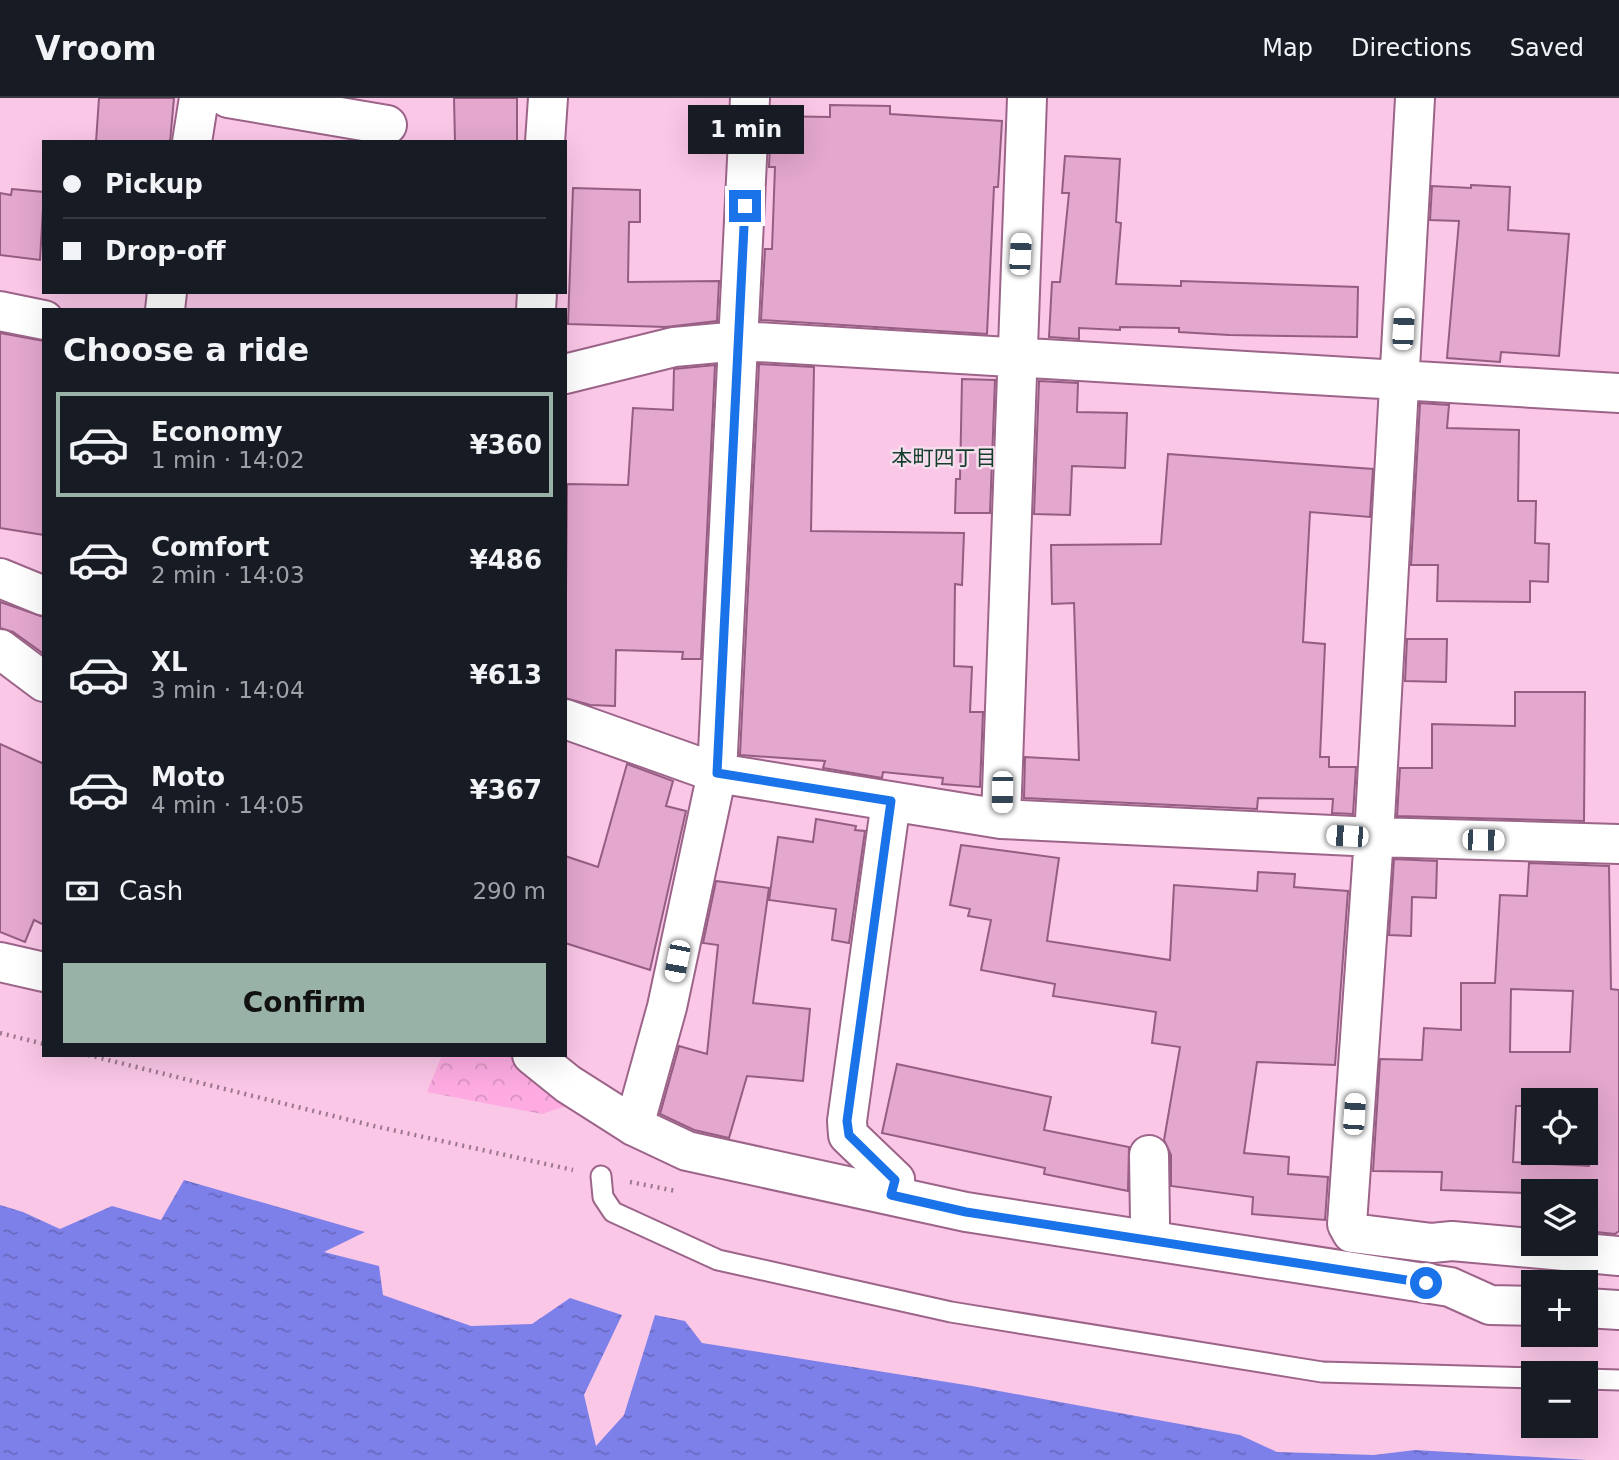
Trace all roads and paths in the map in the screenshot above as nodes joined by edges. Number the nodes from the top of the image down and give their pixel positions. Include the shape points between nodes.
1 (199, 98) edge
2 (228, 98) edge
3 (548, 98) edge
4 (750, 98) edge
5 (1027, 98) edge
6 (1415, 98) edge
7 (387, 125) dead end
8 (192, 140) edge
9 (545, 140) edge
10 (0, 311) edge
11 (42, 320) edge
12 (740, 341) junction
13 (1016, 359) junction
14 (567, 374) edge
15 (1401, 380) junction
16 (1619, 393) edge
17 (0, 578) edge
18 (42, 595) edge
19 (0, 649) edge
20 (42, 680) edge
21 (567, 720) edge
22 (717, 773) junction
23 (891, 801) junction
24 (1001, 820) junction
25 (1374, 837) junction
26 (1619, 844) edge
27 (0, 962) edge
28 (42, 972) edge
29 (0, 1034) edge
30 (42, 1044) edge
31 (534, 1057) edge
32 (634, 1126) junction
33 (1149, 1155) dead end
34 (601, 1176) dead end
35 (891, 1195) junction
36 (1147, 1240) junction
37 (1619, 1256) edge
38 (1521, 1306) edge
39 (1598, 1309) edge
40 (1619, 1310) edge
41 (1521, 1378) edge
42 (1598, 1379) edge
43 (1619, 1380) edge

1 - 8 street
2 - 7 street
3 - 9 street
4 - 12 street
5 - 13 street
6 - 15 street
10 - 11 street
12 - 13 street
12 - 14 street via 674,347
12 - 22 street
13 - 15 street
13 - 24 street
15 - 16 street
15 - 25 street
17 - 18 street
19 - 20 street
21 - 22 street
22 - 23 street
22 - 32 street via 667,1007
23 - 24 street
23 - 35 street via 847,1121 849,1135 895,1180
24 - 25 street
25 - 26 street
25 - 37 street via 1347,1224 1352,1233
27 - 28 street
29 - 30 path
31 - 32 street
32 - 35 street via 687,1151
33 - 36 street
34 - 41 lane via 603,1197 613,1212 718,1261 912,1303 1322,1372
35 - 36 street via 966,1212
36 - 38 street via 1450,1287 1490,1305
39 - 40 street
42 - 43 lane

